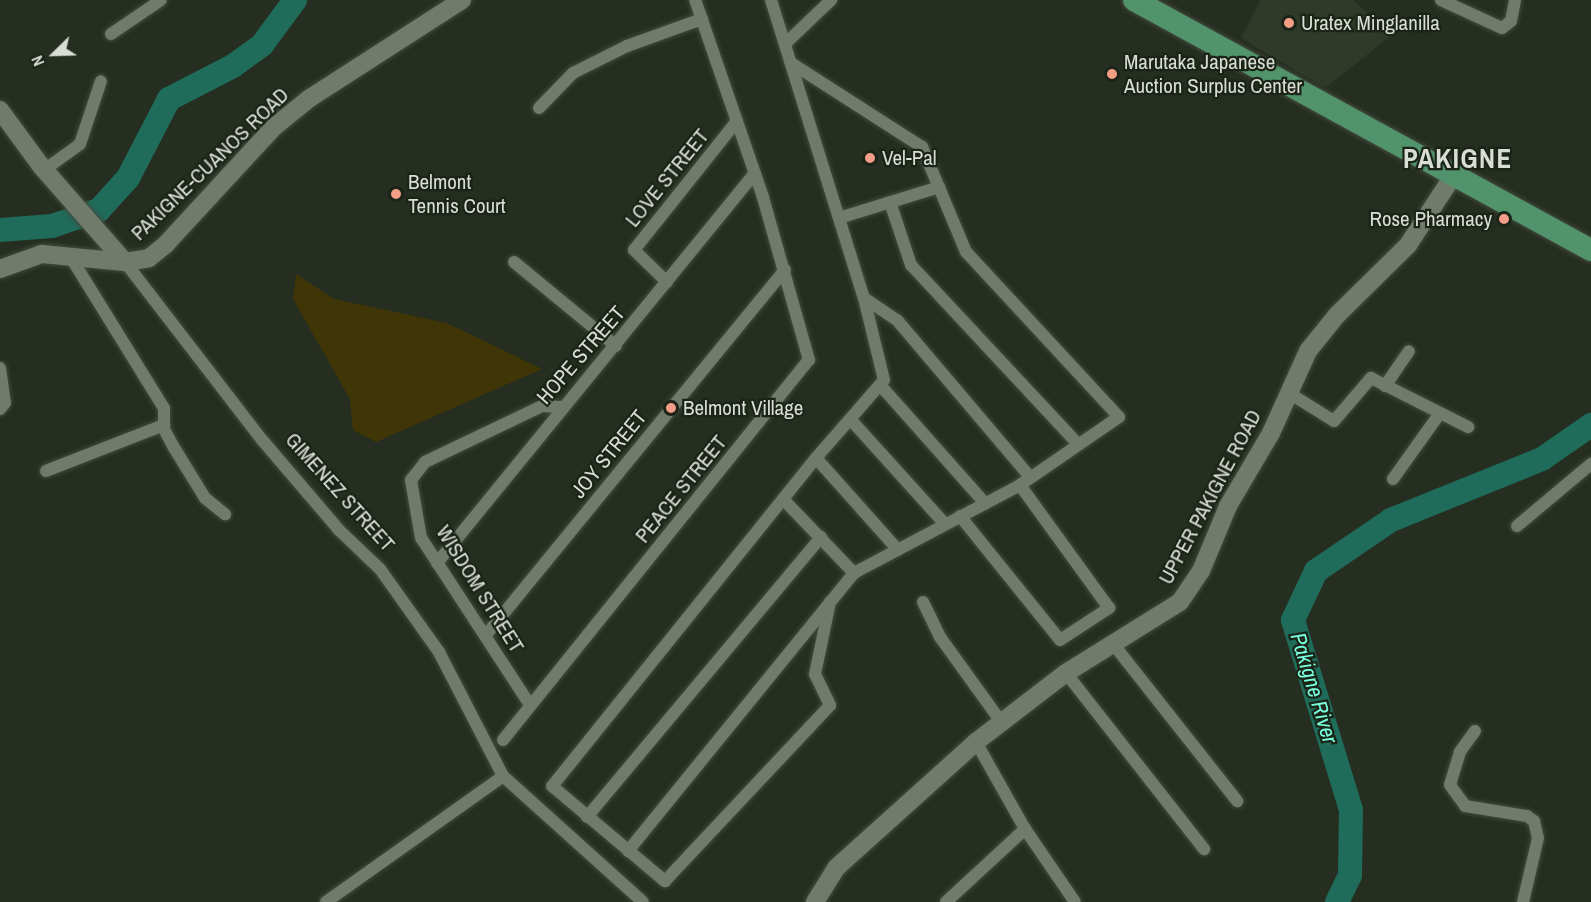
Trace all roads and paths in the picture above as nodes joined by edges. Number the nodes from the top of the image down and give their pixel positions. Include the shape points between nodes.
1 (161, 0) edge
2 (462, 0) edge
3 (695, 0) edge
4 (771, 0) edge
5 (831, 0) edge
6 (1134, 0) edge
7 (1441, 0) edge
8 (1515, 0) edge
9 (702, 19) junction
10 (111, 34) dead end
11 (785, 44) junction
12 (791, 63) junction
13 (102, 81) dead end
14 (539, 108) dead end
15 (0, 110) edge
16 (737, 121) junction
17 (44, 170) junction
18 (754, 173) junction
19 (1453, 176) junction
20 (939, 187) junction
21 (890, 202) junction
22 (839, 218) junction
23 (1591, 250) edge
24 (70, 256) junction
25 (125, 262) junction
26 (514, 262) dead end
27 (0, 269) edge
28 (785, 270) junction
29 (668, 282) junction
30 (864, 298) junction
31 (616, 346) junction
32 (1409, 351) dead end
33 (0, 368) edge
34 (881, 386) junction
35 (1385, 386) junction
36 (1289, 393) junction
37 (561, 407) junction
38 (0, 409) edge
39 (1440, 413) junction
40 (851, 420) junction
41 (164, 425) junction
42 (1468, 428) dead end
43 (1078, 444) junction
44 (816, 458) junction
45 (1591, 464) edge
46 (46, 471) dead end
47 (1393, 479) dead end
48 (1025, 481) junction
49 (783, 499) junction
50 (986, 503) junction
51 (225, 514) dead end
52 (960, 516) junction
53 (945, 524) junction
54 (1517, 526) dead end
55 (821, 537) junction
56 (898, 550) junction
57 (436, 563) junction
58 (854, 573) junction
59 (830, 602) junction
60 (923, 602) dead end
61 (486, 635) junction
62 (1114, 645) junction
63 (1066, 673) junction
64 (530, 705) junction
65 (1002, 723) junction
66 (1474, 730) dead end
67 (502, 740) dead end
68 (976, 742) junction
69 (503, 776) junction
70 (1237, 801) dead end
71 (586, 817) junction
72 (1025, 829) junction
73 (1204, 849) dead end
74 (628, 851) junction
75 (326, 902) edge
76 (643, 902) edge
77 (815, 902) edge
78 (946, 902) edge
79 (1075, 902) edge
80 (1523, 902) edge

1 - 10 street
2 - 25 street, PAKIGNE-CUANOS ROAD via 310,98 244,157 157,253 137,262
3 - 9 street, PEACE STREET
4 - 11 street
5 - 11 street
6 - 19 highway
7 - 8 street via 1502,28 1511,21
9 - 14 street via 635,42 573,73
9 - 16 street, PEACE STREET
11 - 12 street
12 - 20 street via 922,147
12 - 22 street
13 - 17 street via 80,144
15 - 17 street, GIMENEZ STREET
16 - 18 street, PEACE STREET
16 - 29 street, LOVE STREET via 634,250
17 - 25 street, GIMENEZ STREET
18 - 28 street, PEACE STREET
18 - 29 street, HOPE STREET
19 - 23 highway
19 - 36 street, UPPER PAKIGNE ROAD via 1408,245 1336,315 1308,351
20 - 21 street
20 - 43 street via 966,252 1119,417
21 - 22 street
21 - 43 street via 911,265
22 - 30 street
24 - 25 street, PAKIGNE-CUANOS ROAD
24 - 27 street, PAKIGNE-CUANOS ROAD via 42,254
24 - 41 street via 164,408
25 - 69 street, GIMENEZ STREET via 263,441 339,530 380,569 439,652
26 - 31 street
28 - 61 street, JOY STREET
28 - 64 street, PEACE STREET via 808,351 807,364
29 - 31 street, HOPE STREET
30 - 34 street via 885,371
30 - 48 street via 897,320
31 - 37 street, HOPE STREET
32 - 35 street
33 - 38 street via 6,403
34 - 40 street
34 - 50 street
35 - 36 street via 1367,380 1334,421
35 - 39 street
36 - 62 street, UPPER PAKIGNE ROAD via 1228,507 1201,571 1180,602
37 - 57 street, HOPE STREET
37 - 57 street, WISDOM STREET via 542,406 426,462 411,480 421,538
39 - 42 street
39 - 47 street
40 - 44 street
40 - 53 street
41 - 46 street
41 - 51 street via 200,492
43 - 48 street
44 - 49 street
44 - 56 street
45 - 54 street
48 - 50 street
48 - 52 street via 1109,608 1060,640
49 - 55 street
49 - 71 street via 552,786
50 - 52 street
52 - 53 street
53 - 56 street
55 - 58 street
55 - 71 street
56 - 58 street
57 - 61 street, WISDOM STREET
58 - 59 street
59 - 74 street
59 - 74 street via 815,674 830,705 665,881
60 - 65 street via 940,637
61 - 64 street, WISDOM STREET
62 - 63 street, UPPER PAKIGNE ROAD
62 - 70 street
63 - 65 street, UPPER PAKIGNE ROAD
63 - 73 street
64 - 67 street, PEACE STREET
65 - 68 street, UPPER PAKIGNE ROAD
66 - 80 street via 1449,785 1465,806 1527,816 1534,821 1538,838
68 - 72 street
68 - 77 street, UPPER PAKIGNE ROAD via 836,868
69 - 75 street
69 - 76 street, GIMENEZ STREET
71 - 74 street
72 - 78 street
72 - 79 street

